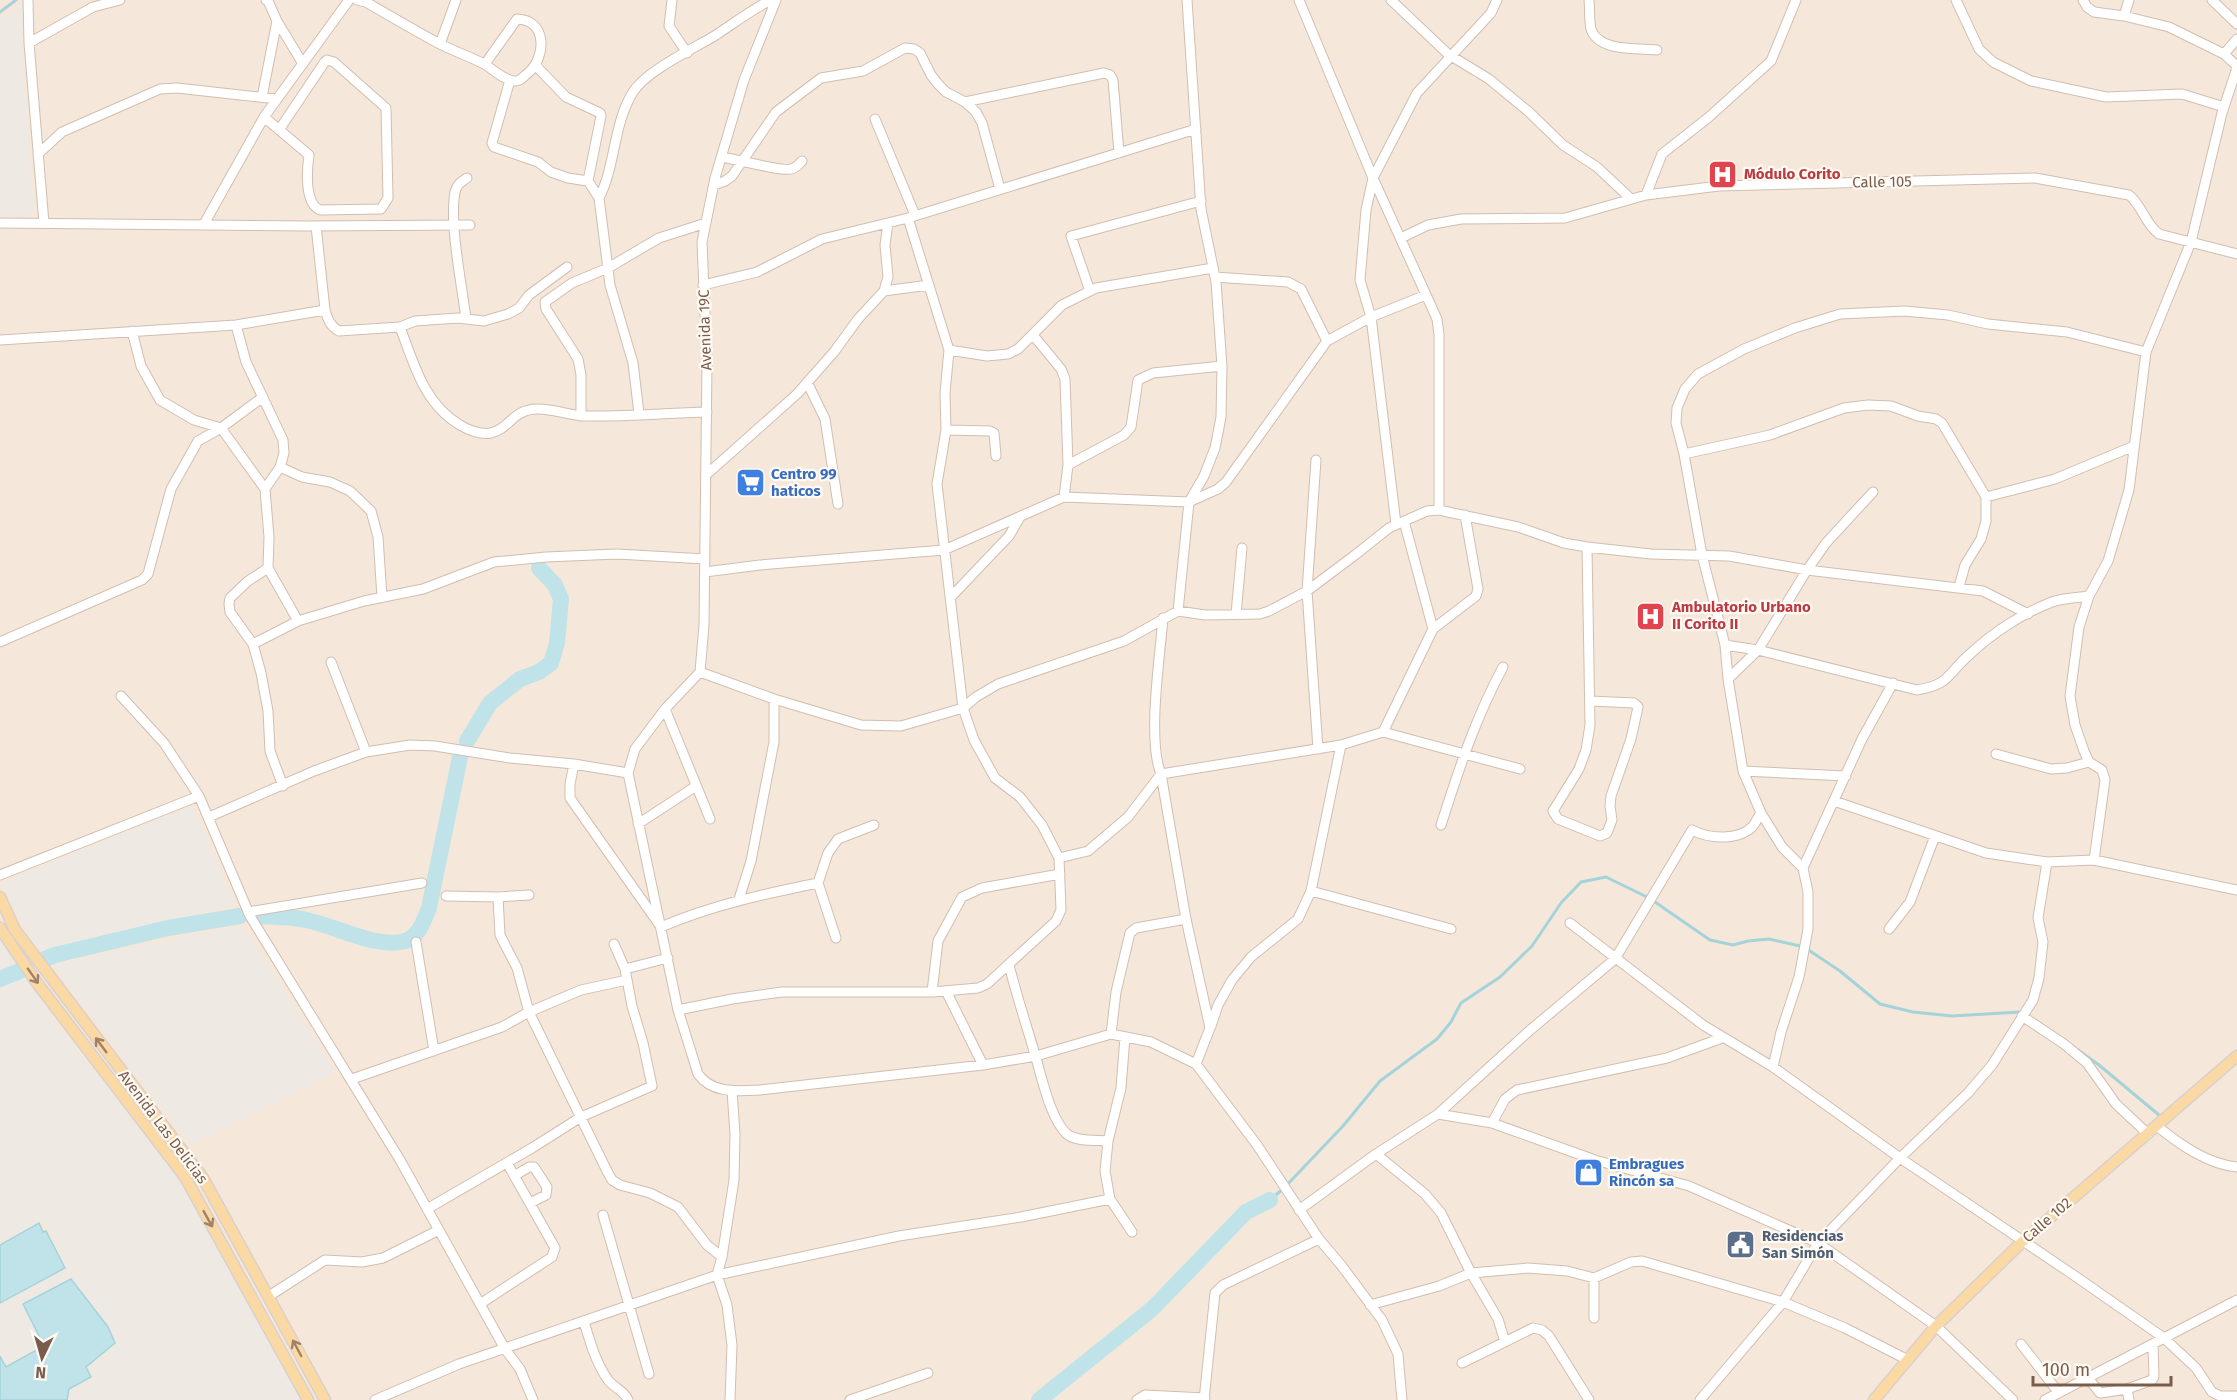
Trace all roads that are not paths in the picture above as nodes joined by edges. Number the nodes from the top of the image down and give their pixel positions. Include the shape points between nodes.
1 (28, 0) edge
2 (120, 0) edge
3 (266, 0) edge
4 (456, 0) edge
5 (672, 0) edge
6 (771, 0) edge
7 (776, 0) edge
8 (1187, 0) edge
9 (1299, 0) edge
10 (1391, 0) edge
11 (1497, 0) edge
12 (1589, 0) edge
13 (1796, 0) edge
14 (1956, 0) edge
15 (2084, 0) edge
16 (2129, 0) edge
17 (2212, 0) edge
18 (363, 1) edge
19 (344, 2) edge
20 (2124, 16) junction
21 (277, 21) junction
22 (2237, 24) edge
23 (2237, 39) edge
24 (29, 43) junction
25 (440, 44) junction
26 (1657, 50) dead end
27 (687, 53) junction
28 (2224, 54) junction
29 (1452, 56) junction
30 (303, 63) junction
31 (485, 64) junction
32 (536, 66) junction
33 (2237, 67) edge
34 (510, 80) junction
35 (262, 97) junction
36 (277, 99) junction
37 (965, 102) junction
38 (2224, 106) junction
39 (264, 117) junction
40 (875, 118) dead end
41 (1196, 129) junction
42 (279, 130) junction
43 (1119, 153) junction
44 (38, 154) junction
45 (722, 157) junction
46 (743, 160) junction
47 (802, 161) dead end
48 (467, 178) dead end
49 (1373, 178) junction
50 (588, 181) junction
51 (714, 184) junction
52 (1000, 189) junction
53 (1646, 195) junction
54 (599, 198) junction
55 (1630, 198) junction
56 (1201, 201) junction
57 (912, 216) junction
58 (0, 223) edge
59 (44, 223) junction
60 (706, 223) junction
61 (888, 223) junction
62 (204, 224) junction
63 (454, 224) junction
64 (470, 225) dead end
65 (316, 226) junction
66 (1401, 238) junction
67 (2191, 242) junction
68 (2237, 254) edge
69 (567, 267) dead end
70 (608, 268) junction
71 (1214, 272) junction
72 (703, 285) junction
73 (929, 285) junction
74 (884, 291) junction
75 (1090, 291) junction
76 (1426, 296) junction
77 (325, 310) junction
78 (1371, 317) junction
79 (466, 319) junction
80 (236, 325) junction
81 (400, 327) junction
82 (132, 331) junction
83 (1033, 335) junction
84 (0, 340) edge
85 (1327, 341) junction
86 (949, 350) junction
87 (2145, 352) junction
88 (1222, 366) junction
89 (807, 382) junction
90 (263, 397) junction
91 (707, 412) junction
92 (639, 414) junction
93 (581, 416) junction
94 (221, 428) junction
95 (946, 430) junction
96 (2134, 446) junction
97 (1684, 454) junction
98 (996, 456) dead end
99 (1316, 460) dead end
100 (1068, 465) junction
101 (280, 467) junction
102 (706, 475) junction
103 (265, 489) junction
104 (1873, 492) dead end
105 (1064, 497) junction
106 (1986, 497) junction
107 (1189, 502) junction
108 (838, 504) dead end
109 (1439, 510) junction
110 (1465, 515) junction
111 (1020, 517) junction
112 (1400, 522) junction
113 (1587, 547) junction
114 (1242, 548) dead end
115 (944, 550) junction
116 (1702, 555) junction
117 (705, 559) junction
118 (268, 568) junction
119 (1807, 570) junction
120 (705, 572) junction
121 (1959, 587) junction
122 (1307, 591) junction
123 (2089, 596) junction
124 (382, 597) junction
125 (950, 598) junction
126 (1178, 611) junction
127 (1236, 614) junction
128 (2028, 614) junction
129 (1163, 618) junction
130 (298, 621) junction
131 (1433, 629) junction
132 (0, 642) edge
133 (253, 644) junction
134 (1725, 645) junction
135 (1758, 650) junction
136 (331, 662) dead end
137 (1503, 667) dead end
138 (700, 672) junction
139 (1728, 679) junction
140 (1893, 684) junction
141 (121, 696) dead end
142 (774, 699) junction
143 (1591, 700) junction
144 (963, 708) junction
145 (665, 709) junction
146 (1383, 732) junction
147 (1341, 745) junction
148 (1318, 749) junction
149 (366, 752) junction
150 (1464, 754) junction
151 (1996, 754) dead end
152 (2089, 762) junction
153 (574, 764) junction
154 (1520, 769) dead end
155 (1743, 771) junction
156 (628, 773) junction
157 (1161, 774) junction
158 (1846, 776) junction
159 (283, 786) junction
160 (696, 786) junction
161 (200, 796) junction
162 (1834, 801) junction
163 (1761, 813) junction
164 (209, 818) junction
165 (710, 819) dead end
166 (638, 824) junction
167 (874, 825) dead end
168 (1441, 825) dead end
169 (1935, 836) junction
170 (1059, 858) junction
171 (2094, 860) junction
172 (2047, 862) junction
173 (1803, 868) junction
174 (0, 874) edge
175 (1060, 874) junction
176 (423, 883) dead end
177 (818, 883) junction
178 (2237, 890) edge
179 (1311, 891) junction
180 (529, 895) dead end
181 (446, 896) dead end
182 (0, 897) edge
183 (498, 897) junction
184 (739, 899) junction
185 (248, 912) junction
186 (1186, 919) junction
187 (1570, 923) dead end
188 (661, 927) junction
189 (0, 928) edge
190 (1889, 929) dead end
191 (1450, 930) dead end
192 (836, 938) dead end
193 (416, 942) dead end
194 (614, 944) dead end
195 (668, 958) junction
196 (1615, 959) junction
197 (1009, 965) junction
198 (625, 969) junction
199 (627, 980) junction
200 (946, 991) junction
201 (932, 992) junction
202 (678, 1010) junction
203 (529, 1012) junction
204 (2022, 1016) junction
205 (1210, 1028) junction
206 (1111, 1034) junction
207 (1125, 1036) junction
208 (1722, 1038) junction
209 (434, 1051) junction
210 (1036, 1056) junction
211 (2237, 1056) edge
212 (1196, 1064) junction
213 (983, 1065) junction
214 (1773, 1067) junction
215 (352, 1079) junction
216 (732, 1091) junction
217 (1438, 1114) junction
218 (581, 1117) junction
219 (1492, 1123) junction
220 (2157, 1126) junction
221 (2148, 1134) junction
222 (1108, 1141) junction
223 (1376, 1154) junction
224 (1900, 1158) junction
225 (507, 1163) junction
226 (2237, 1167) edge
227 (514, 1176) junction
228 (1110, 1199) junction
229 (530, 1203) junction
230 (427, 1209) junction
231 (1299, 1210) junction
232 (603, 1215) dead end
233 (439, 1230) junction
234 (1132, 1232) dead end
235 (1319, 1239) junction
236 (2022, 1242) junction
237 (1818, 1243) junction
238 (722, 1257) junction
239 (1471, 1273) junction
240 (717, 1275) junction
241 (1594, 1278) junction
242 (269, 1296) junction
243 (2237, 1300) edge
244 (1783, 1302) junction
245 (480, 1304) junction
246 (630, 1305) junction
247 (1370, 1305) junction
248 (276, 1309) junction
249 (262, 1316) junction
250 (1594, 1318) dead end
251 (584, 1322) junction
252 (1936, 1326) junction
253 (2164, 1338) junction
254 (1505, 1342) junction
255 (2021, 1344) dead end
256 (2153, 1344) junction
257 (505, 1348) junction
258 (1908, 1360) junction
259 (1462, 1363) dead end
260 (928, 1373) dead end
261 (649, 1374) dead end
262 (2088, 1378) junction
263 (2127, 1389) junction
264 (2237, 1396) edge
265 (2053, 1397) edge
266 (1204, 1399) edge
267 (309, 1400) edge
268 (325, 1400) edge
269 (375, 1400) edge
270 (533, 1400) edge
271 (628, 1400) edge
272 (730, 1400) edge
273 (850, 1400) edge
274 (1137, 1400) edge
275 (1402, 1400) edge
276 (1589, 1400) edge
277 (1700, 1400) edge
278 (1874, 1400) edge
279 (2013, 1400) edge
280 (2129, 1400) edge

1 - 24 street
2 - 24 street via 93,7
3 - 21 street
4 - 25 street
5 - 27 street via 669,26
6 - 27 street
7 - 45 street, Avenida 19C via 744,80
8 - 41 street
9 - 49 street
10 - 29 street
11 - 29 street via 1491,13
12 - 26 street via 1591,29 1596,38 1606,45
13 - 53 street via 1771,61 1662,154
14 - 38 street via 1979,48 1993,62 2031,81 2106,97 2182,94
15 - 20 street via 2094,12
16 - 20 street
17 - 22 street
18 - 25 street
19 - 30 street
20 - 28 street via 2169,27
21 - 30 street
21 - 35 street
23 - 28 street
24 - 44 street
25 - 31 street
27 - 54 street via 648,75 633,92 621,119
28 - 33 street
29 - 49 street via 1417,93
29 - 55 street via 1489,78 1563,145 1597,167
30 - 36 street
31 - 32 street via 517,19 522,19 536,26 540,37 542,48
31 - 34 street
32 - 34 street via 520,80
32 - 50 street via 566,97 600,113
33 - 38 street
34 - 50 street via 494,147 537,162 551,172
35 - 36 street
35 - 44 street via 160,89 62,132
36 - 39 street
37 - 43 street via 1104,73 1113,80
37 - 46 street via 938,84 920,53 905,48 863,71 821,78 777,112
37 - 52 street via 982,123
38 - 67 street
39 - 42 street
39 - 62 street
40 - 57 street
41 - 43 street
41 - 56 street
42 - 42 street via 309,155 307,176 314,207 381,209 385,205 386,108 334,62 324,63
43 - 52 street
44 - 59 street
45 - 46 street
45 - 51 street, Avenida 19C
46 - 47 street via 785,170
46 - 51 street via 732,176
48 - 63 street via 455,192
49 - 66 street
49 - 78 street via 1360,280
50 - 54 street
51 - 60 street, Avenida 19C
52 - 57 street
53 - 55 street, Calle 105
53 - 67 street, Calle 105 via 1719,186 2035,178 2129,195 2151,229
54 - 70 street
55 - 66 street, Calle 105 via 1564,218 1461,219 1428,225
56 - 71 street
56 - 75 street via 1071,236
57 - 61 street
57 - 73 street
58 - 59 street
59 - 62 street
60 - 70 street via 659,238
60 - 72 street, Avenida 19C via 702,242
61 - 72 street via 822,239 757,272
61 - 74 street via 888,277
62 - 65 street
63 - 64 street
63 - 65 street
63 - 79 street
65 - 77 street
66 - 76 street
67 - 68 street, Calle 105
67 - 87 street
69 - 79 street via 529,295 514,312 484,321
70 - 92 street via 633,363
70 - 93 street via 572,283 545,302 578,359
71 - 75 street
71 - 85 street via 1288,282 1301,289
71 - 88 street
72 - 91 street, Avenida 19C
73 - 74 street
73 - 86 street
74 - 89 street
75 - 83 street via 1062,305
76 - 78 street
76 - 109 street via 1437,319 1439,335
77 - 80 street
77 - 81 street via 328,322 339,331
78 - 85 street
78 - 112 street
79 - 81 street via 415,321
80 - 82 street
80 - 90 street via 246,362
81 - 93 street via 435,405 466,429 490,433 514,416 536,409
82 - 84 street
82 - 94 street via 141,366 160,400 194,420
83 - 86 street via 1008,354 987,356
83 - 100 street via 1065,379
85 - 107 street via 1226,482
86 - 95 street
87 - 96 street
87 - 97 street via 2067,332 1988,324 1948,315 1904,311 1840,314 1795,328 1698,374 1685,389 1677,408 1676,423
88 - 100 street via 1153,373 1138,380 1131,427 1124,435
88 - 107 street via 1221,417 1215,448
89 - 102 street
89 - 108 street via 825,419
90 - 94 street
90 - 101 street via 283,440
91 - 92 street
91 - 102 street, Avenida 19C
92 - 93 street
94 - 103 street
94 - 132 street via 198,441 171,489 148,574 142,580
95 - 98 street via 994,433
95 - 115 street via 937,484
96 - 106 street via 2055,479
96 - 123 street via 2129,490 2108,561
97 - 106 street via 1770,435 1844,408 1891,406 1942,423
97 - 116 street
99 - 122 street
100 - 105 street
101 - 103 street
101 - 124 street via 350,491 371,512 378,537
102 - 117 street, Avenida 19C
103 - 118 street
104 - 119 street
105 - 107 street
105 - 111 street
106 - 121 street via 1981,539 1965,565
107 - 126 street
109 - 110 street
109 - 112 street
110 - 113 street
110 - 131 street via 1478,589 1472,601
111 - 115 street
111 - 125 street via 1009,536
112 - 122 street
112 - 131 street
113 - 116 street
113 - 143 street
114 - 127 street
115 - 120 street
115 - 125 street
116 - 119 street
116 - 134 street
117 - 120 street, Avenida 19C
117 - 124 street via 617,554 494,562 423,588
118 - 130 street
118 - 133 street via 230,597 230,612
119 - 121 street
119 - 135 street
120 - 138 street, Avenida 19C
121 - 128 street via 1983,591
122 - 127 street via 1260,614
122 - 148 street
123 - 128 street via 2054,602
123 - 152 street via 2079,627 2070,696 2075,725
124 - 130 street
125 - 144 street
126 - 127 street
126 - 129 street
128 - 140 street via 1969,655 1936,686 1917,690
129 - 144 street via 1125,641 998,684
129 - 157 street via 1156,696 1156,761
130 - 133 street
131 - 146 street
133 - 159 street via 268,711 270,751
134 - 135 street
134 - 139 street
135 - 139 street
135 - 140 street
136 - 149 street
137 - 150 street
138 - 142 street
138 - 145 street
139 - 155 street
140 - 158 street
141 - 161 street via 164,743
142 - 144 street via 861,725 901,726
142 - 184 street via 774,742
143 - 143 street via 1634,703 1638,707 1611,796 1612,820 1607,833 1600,836 1558,819 1554,810 1583,760
144 - 170 street via 974,740 995,778 1020,797 1042,825
145 - 156 street via 634,749
145 - 160 street
146 - 147 street
146 - 150 street
147 - 148 street
147 - 179 street
148 - 157 street
149 - 153 street via 410,745 435,746
149 - 159 street
150 - 154 street
150 - 168 street
151 - 152 street via 2051,769
152 - 171 street via 2102,770 2105,780
153 - 156 street
153 - 188 street via 570,798
155 - 158 street
155 - 163 street
156 - 166 street
157 - 170 street via 1128,817 1096,844
157 - 186 street
158 - 162 street
159 - 164 street
160 - 165 street
160 - 166 street
161 - 164 street
161 - 174 street
162 - 169 street
162 - 173 street
163 - 173 street via 1782,848
163 - 196 street via 1751,828 1733,835 1714,838 1692,830
164 - 185 street
166 - 188 street
167 - 177 street via 837,839
169 - 172 street via 1986,853
169 - 190 street via 1910,902
170 - 175 street
171 - 172 street
171 - 178 street
172 - 204 street via 2038,918 2043,942 2039,978
173 - 214 street via 1808,892 1808,929 1799,977
175 - 197 street via 1061,910 1056,921
175 - 201 street via 982,888 962,897 938,941
176 - 185 street
177 - 184 street
177 - 192 street
179 - 191 street
179 - 205 street via 1298,919 1251,957 1232,980
180 - 183 street
181 - 183 street
242 -> 182 main road, Avenida Las Delicias via 203,1178 15,930
183 - 203 street via 500,935 517,968
184 - 188 street
185 - 215 street
186 - 205 street
186 - 206 street via 1136,928 1130,933
187 - 196 street
188 - 195 street
189 -> 249 main road, Avenida Las Delicias via 185,1177
193 - 209 street
194 - 198 street
195 - 198 street
195 - 202 street
196 - 208 street
196 - 217 street
197 - 200 street via 978,988
197 - 210 street
198 - 199 street
199 - 203 street via 581,990
199 - 218 street via 652,1086
200 - 201 street
200 - 213 street
201 - 202 street via 782,992
202 - 216 street via 702,1081
203 - 209 street via 502,1027
203 - 218 street
204 - 221 street via 2086,1063 2116,1104
204 - 224 street via 1992,1065 1968,1094
205 - 212 street
206 - 207 street
206 - 210 street
207 - 212 street via 1151,1042
207 - 222 street via 1121,1088
208 - 214 street
208 - 219 street via 1667,1058 1517,1090 1505,1099
209 - 215 street
210 - 213 street
210 - 222 street via 1047,1097 1067,1134
211 - 220 main road, Calle 102
212 - 231 street via 1257,1145
213 - 216 street
214 - 224 street
215 - 230 street
216 - 238 street via 734,1180
217 - 219 street
217 - 223 street
218 - 225 street
218 - 238 street via 612,1180 678,1207 707,1245
219 - 237 street via 1595,1160 1689,1186
220 - 221 main road, Calle 102
220 - 226 street via 2176,1142 2226,1166
221 - 236 main road, Calle 102
222 - 228 street via 1105,1171
223 - 231 street
223 - 239 street via 1425,1194 1441,1213
224 - 236 street
224 - 237 street
225 - 227 street
225 - 230 street
227 - 229 street
227 - 229 street via 534,1167 547,1187 546,1195
228 - 234 street
228 - 240 street via 899,1236
229 - 245 street via 555,1253
230 - 233 street
231 - 235 street
232 - 246 street
233 - 242 street via 383,1258 362,1262 325,1260
233 - 245 street
235 - 247 street
235 - 266 street via 1215,1293
236 - 252 main road, Calle 102
236 - 253 street
237 - 244 street
237 - 252 street
238 - 240 street
239 - 241 street via 1528,1268
239 - 247 street
239 - 254 street via 1498,1319
240 - 246 street
240 - 272 street via 727,1305 732,1344
241 - 244 street via 1642,1261
241 - 250 street
242 - 248 main road, Avenida Las Delicias
243 - 253 street
244 - 258 street
244 - 277 street
245 - 257 street
246 - 251 street
246 - 261 street
247 - 275 street via 1398,1354
248 - 249 main road
268 -> 248 main road, Avenida Las Delicias
249 - 267 main road, Avenida Las Delicias
251 - 257 street
251 - 271 street via 604,1374
252 - 258 main road, Calle 102
252 - 279 street
253 - 256 street
253 - 264 street via 2196,1368 2212,1392
254 - 259 street
254 - 276 street via 1533,1328 1542,1330
255 - 265 street
256 - 262 street
256 - 263 street via 2154,1377
257 - 269 street
257 - 270 street via 520,1369
258 - 278 main road, Calle 102
260 - 273 street
262 - 263 street via 2100,1393
262 - 265 street
263 - 280 street
266 - 274 street via 1145,1395

